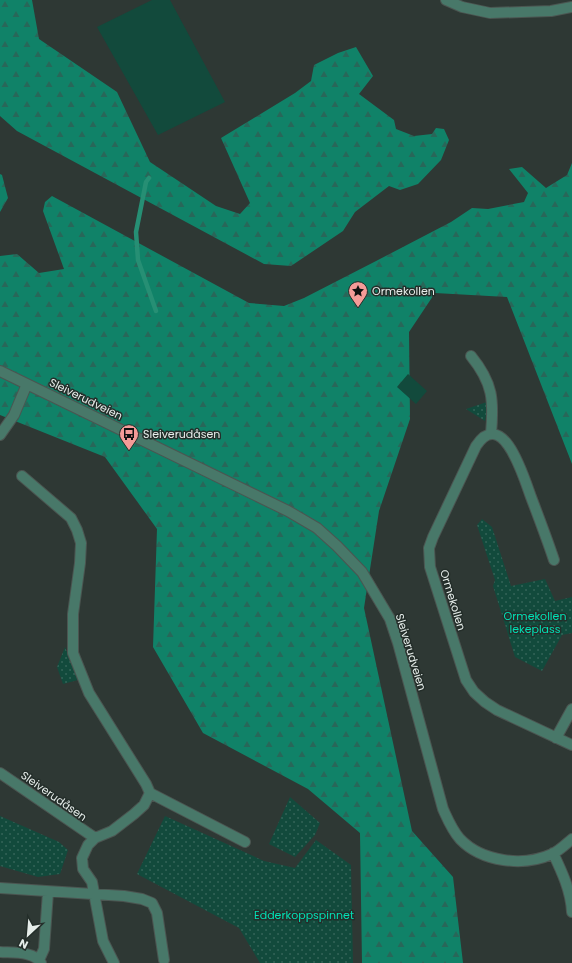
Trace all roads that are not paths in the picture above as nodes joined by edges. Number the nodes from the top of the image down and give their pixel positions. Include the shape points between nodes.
1 (446, 0) edge
2 (572, 7) edge
3 (471, 356) dead end
4 (0, 371) edge
5 (27, 384) junction
6 (491, 434) junction
7 (0, 435) edge
8 (22, 476) dead end
9 (554, 560) dead end
10 (572, 708) edge
11 (556, 738) junction
12 (572, 745) edge
13 (0, 773) edge
14 (150, 793) junction
15 (95, 838) junction
16 (572, 840) edge
17 (245, 842) dead end
18 (553, 853) junction
19 (0, 888) edge
20 (48, 892) junction
21 (94, 894) junction
22 (572, 912) edge
23 (0, 952) edge
24 (164, 960) dead end
25 (40, 961) edge
26 (114, 963) edge

1 - 2 street via 462,7 490,13 551,12
3 - 6 street via 486,378 490,392
4 - 5 street, Sleiverudveien
5 - 7 street via 14,415
5 - 18 street, Sleiverudveien via 288,511 317,528 362,572 390,619 435,784 451,827 461,840 491,857 507,860 537,859
6 - 9 street via 506,442 514,453
6 - 11 street, Ormekollen via 481,439 476,446 433,537 429,548 430,567 460,664 474,692 497,710
8 - 14 street via 71,518 77,530 81,543 73,614 73,653 89,693
10 - 11 street
11 - 12 street, Ormekollen
13 - 15 street, Sleiverudåsen
14 - 15 street via 144,805 134,814 112,831
14 - 17 street
15 - 21 street via 88,845 82,858 83,869 92,882
16 - 18 street, Sleiverudveien
18 - 22 street via 564,875 572,900
19 - 20 street
20 - 21 street
20 - 25 street via 44,949
21 - 24 street via 124,896 152,903 157,913
21 - 26 street via 104,941
23 - 25 street via 28,954

